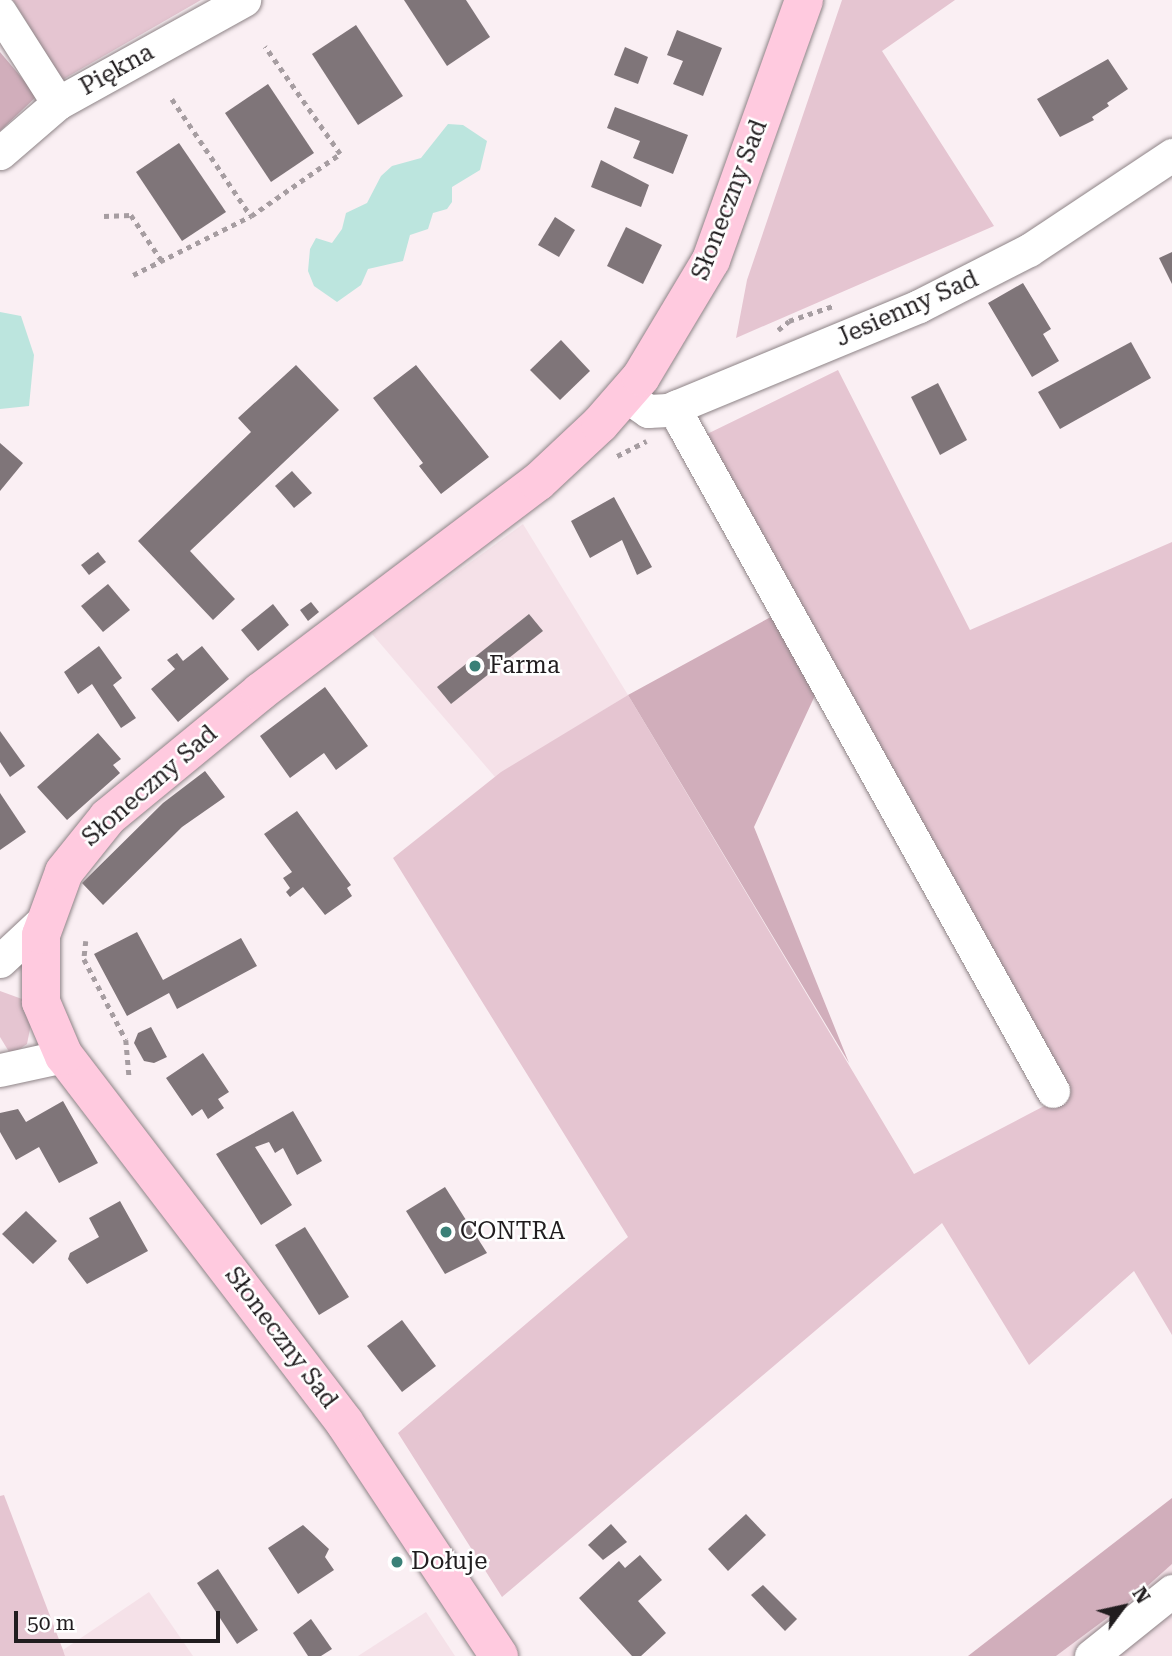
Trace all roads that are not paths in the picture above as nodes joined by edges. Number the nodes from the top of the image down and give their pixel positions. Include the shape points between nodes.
1 (244, 0) edge
2 (804, 0) edge
3 (0, 12) edge
4 (58, 103) junction
5 (0, 153) edge
6 (1172, 155) edge
7 (625, 395) junction
8 (677, 406) junction
9 (44, 920) junction
10 (0, 961) edge
11 (64, 1056) junction
12 (0, 1070) edge
13 (1053, 1091) dead end
14 (1172, 1591) edge
15 (499, 1656) edge
16 (1091, 1656) edge

1 - 4 street, Piękna
2 - 7 main road, Słoneczny Sad via 710,260 670,333
3 - 4 street
4 - 5 street, Piękna
6 - 8 street, Jesienny Sad via 1005,264 919,306
7 - 8 street, Jesienny Sad via 654,412
7 - 9 main road, Słoneczny Sad via 538,482 260,692 108,817 75,853
8 - 13 street via 682,423
9 - 10 street
9 - 11 main road, Słoneczny Sad via 38,954 40,993
11 - 12 street
11 - 15 main road, Słoneczny Sad via 314,1380
14 - 16 street

